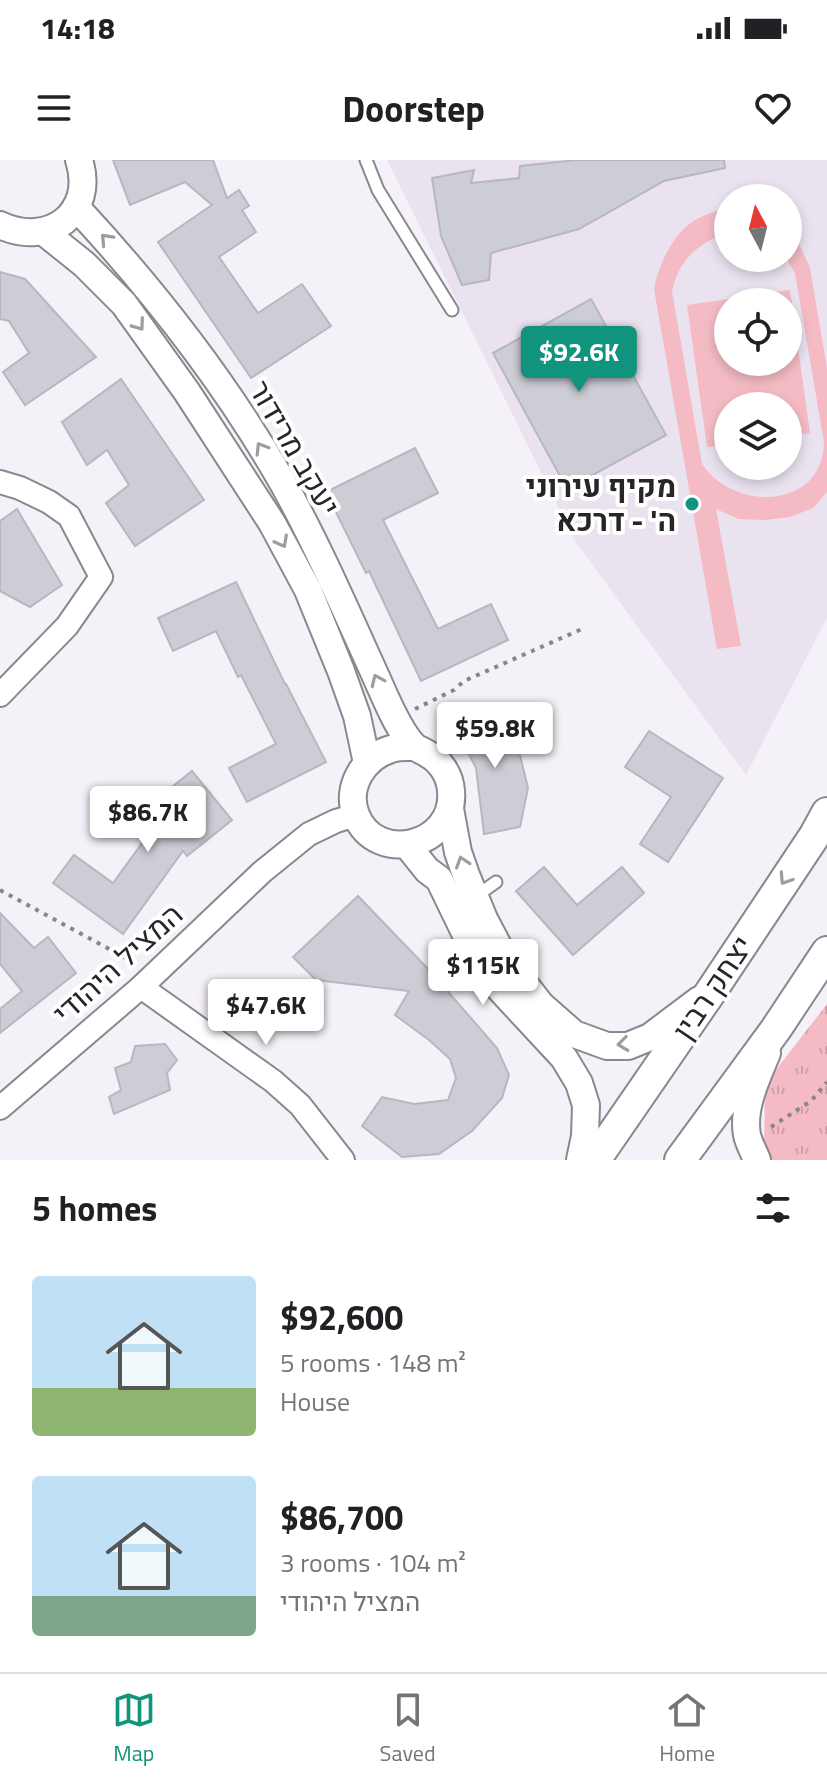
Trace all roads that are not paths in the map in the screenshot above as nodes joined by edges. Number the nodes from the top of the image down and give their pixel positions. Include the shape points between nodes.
1 (79, 160) edge
2 (366, 160) edge
3 (76, 207) junction
4 (0, 225) edge
5 (44, 232) junction
6 (452, 310) dead end
7 (0, 482) edge
8 (0, 695) edge
9 (415, 747) junction
10 (367, 763) junction
11 (450, 809) junction
12 (827, 813) edge
13 (356, 815) junction
14 (407, 845) junction
15 (496, 882) dead end
16 (474, 897) junction
17 (827, 952) edge
18 (148, 980) junction
19 (712, 990) junction
20 (776, 1029) junction
21 (0, 1108) edge
22 (343, 1160) edge
23 (580, 1160) edge
24 (595, 1160) edge
25 (680, 1160) edge
26 (757, 1160) edge

1 - 3 street via 83,190
2 - 6 lane via 378,190
3 - 5 street via 57,227
9 -> 3 street, יעקב מרידור via 396,720 289,484 177,326
4 - 5 street via 14,232
5 -> 10 street, יעקב מרידור via 124,304 272,523 308,590 341,671
7 - 8 street via 69,516 101,577 67,626
9 - 10 street via 395,747
9 - 11 street via 430,754 449,778
10 - 13 street via 356,781
11 - 14 street via 434,833
16 -> 11 street
12 -> 19 main road, יצחק רבין
13 - 14 street via 382,841
13 - 18 street, המציל היהודי via 309,834
14 - 23 street via 439,879 500,989 564,1058 579,1083 586,1105
15 - 16 lane
19 -> 16 street via 650,1037 628,1046 607,1046 574,1034 541,1005 505,959
17 - 20 main road
18 - 21 street, המציל היהודי
18 - 22 street via 300,1105
19 - 24 main road, יצחק רבין
20 - 25 main road
20 - 26 street via 747,1113 747,1135

